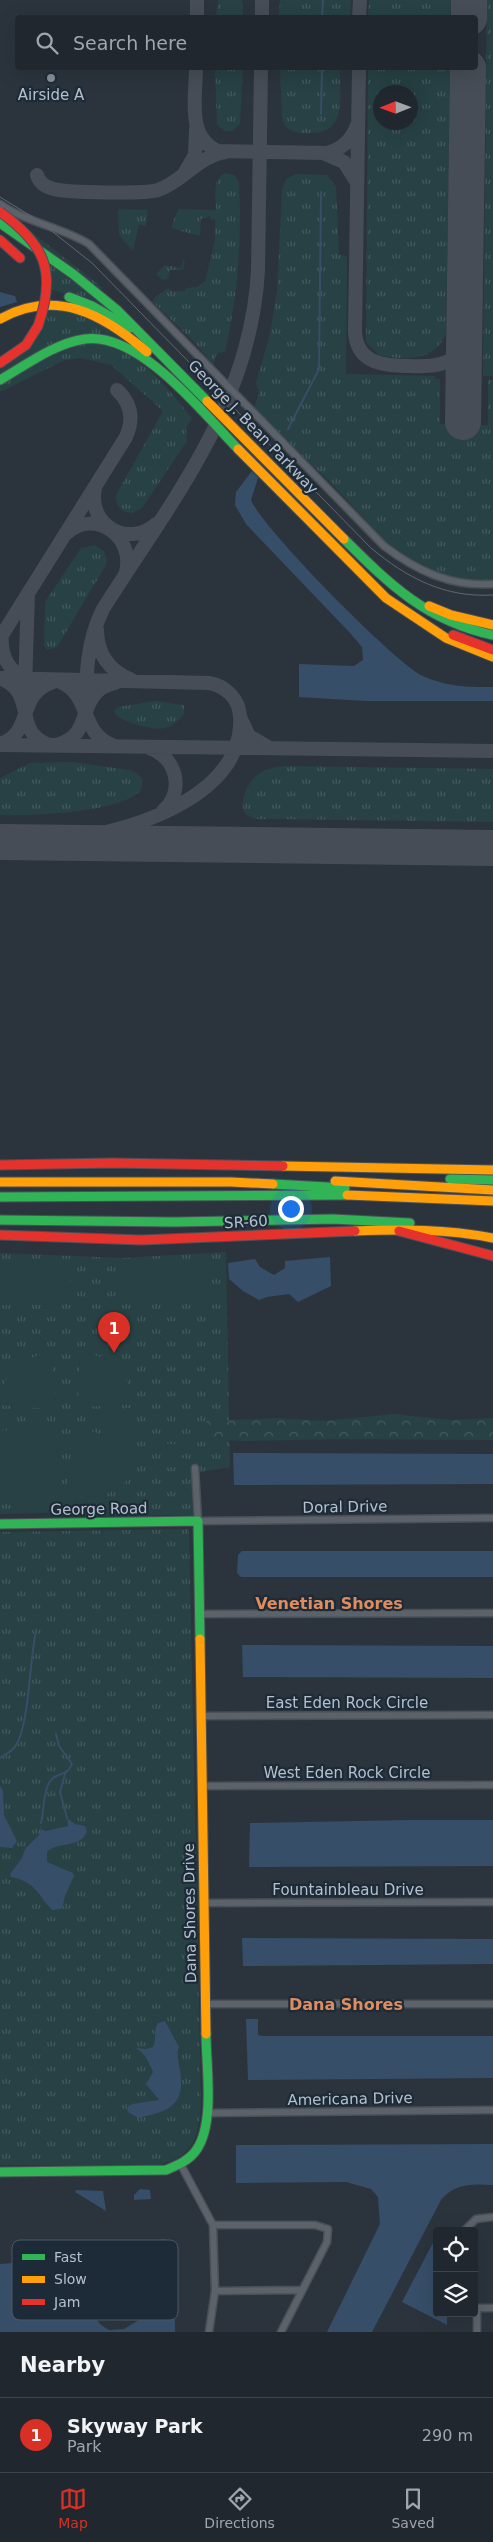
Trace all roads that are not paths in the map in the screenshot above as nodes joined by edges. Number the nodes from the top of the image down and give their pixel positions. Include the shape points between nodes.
1 (0, 204) edge
2 (0, 212) edge
3 (0, 223) edge
4 (0, 240) edge
5 (20, 258) dead end
6 (69, 297) dead end
7 (0, 319) edge
8 (152, 344) junction
9 (0, 363) edge
10 (169, 379) junction
11 (0, 380) edge
12 (372, 569) junction
13 (493, 584) edge
14 (405, 613) junction
15 (493, 624) edge
16 (493, 635) edge
17 (493, 650) edge
18 (493, 657) edge
19 (0, 1164) edge
20 (330, 1168) junction
21 (493, 1170) edge
22 (493, 1180) edge
23 (0, 1182) edge
24 (230, 1182) junction
25 (493, 1190) edge
26 (397, 1196) junction
27 (0, 1197) edge
28 (493, 1201) edge
29 (0, 1220) edge
30 (396, 1229) junction
31 (456, 1231) junction
32 (0, 1235) edge
33 (493, 1238) edge
34 (493, 1256) edge
35 (195, 1468) dead end
36 (493, 1518) edge
37 (198, 1521) junction
38 (0, 1524) edge
39 (493, 1613) edge
40 (200, 1614) junction
41 (493, 1715) edge
42 (201, 1716) junction
43 (493, 1785) edge
44 (202, 1786) junction
45 (493, 1902) edge
46 (204, 1904) junction
47 (205, 2004) junction
48 (493, 2004) edge
49 (493, 2110) edge
50 (207, 2113) junction
51 (181, 2165) junction
52 (0, 2172) edge
53 (493, 2217) edge
54 (213, 2225) junction
55 (468, 2227) edge
56 (301, 2290) junction
57 (216, 2291) junction
58 (478, 2308) edge
59 (493, 2308) edge
60 (476, 2317) edge
61 (209, 2332) edge
62 (281, 2332) edge
63 (477, 2332) edge

1 - 13 street via 15,214 67,232 89,244 384,546 403,560 442,579
2 - 9 main road, bridge via 25,230 35,242 47,277 47,300 38,326 26,345
3 - 8 main road, George J. Bean Parkway via 92,289
4 - 5 main road
6 - 8 main road via 113,317
7 - 10 main road via 14,311 41,305 85,311 123,331 151,356
8 - 12 main road, George J. Bean Parkway
10 - 11 main road, George J. Bean Parkway via 150,360 128,346 114,340 87,338 57,348
10 - 14 main road, George J. Bean Parkway via 368,580
12 - 15 main road via 430,606 451,615
12 - 16 main road, George J. Bean Parkway via 428,611 465,628
14 - 17 main road via 429,626
14 - 18 main road, George J. Bean Parkway via 455,642
19 - 20 main road
20 - 21 main road
20 - 22 main road via 406,1177
23 - 24 main road
24 - 25 main road via 352,1182
24 - 26 main road via 335,1187
26 - 27 main road, SR-60 / SR-60
26 - 28 main road, SR-60 / SR-60
29 - 31 main road via 391,1220
30 - 31 main road, SR-60 / SR-60
30 - 32 main road, SR-60 / SR-60 via 141,1240
30 - 34 main road via 412,1237
31 - 33 main road, SR-60 / SR-60
35 - 37 street, Dana Shores Drive
36 - 37 street, Doral Drive
37 - 38 main road, George Road
37 - 40 main road, Dana Shores Drive
39 - 40 street
40 - 42 main road, Dana Shores Drive
41 - 42 street, East Eden Rock Circle
42 - 44 main road, Dana Shores Drive
43 - 44 street, West Eden Rock Circle
44 - 46 main road, Dana Shores Drive
45 - 46 street, Fountainbleau Drive
46 - 47 main road, Dana Shores Drive
47 - 48 street
47 - 50 main road, Dana Shores Drive
49 - 50 street, Americana Drive
50 - 51 main road, Dana Shores Drive via 202,2143
51 - 52 main road, Dana Shores Drive via 157,2172
51 - 54 street
53 - 55 street via 476,2219
54 - 56 street via 314,2225 328,2229 327,2242
54 - 57 street
56 - 57 street
56 - 62 street
57 - 61 street
58 - 59 street
60 - 63 street

